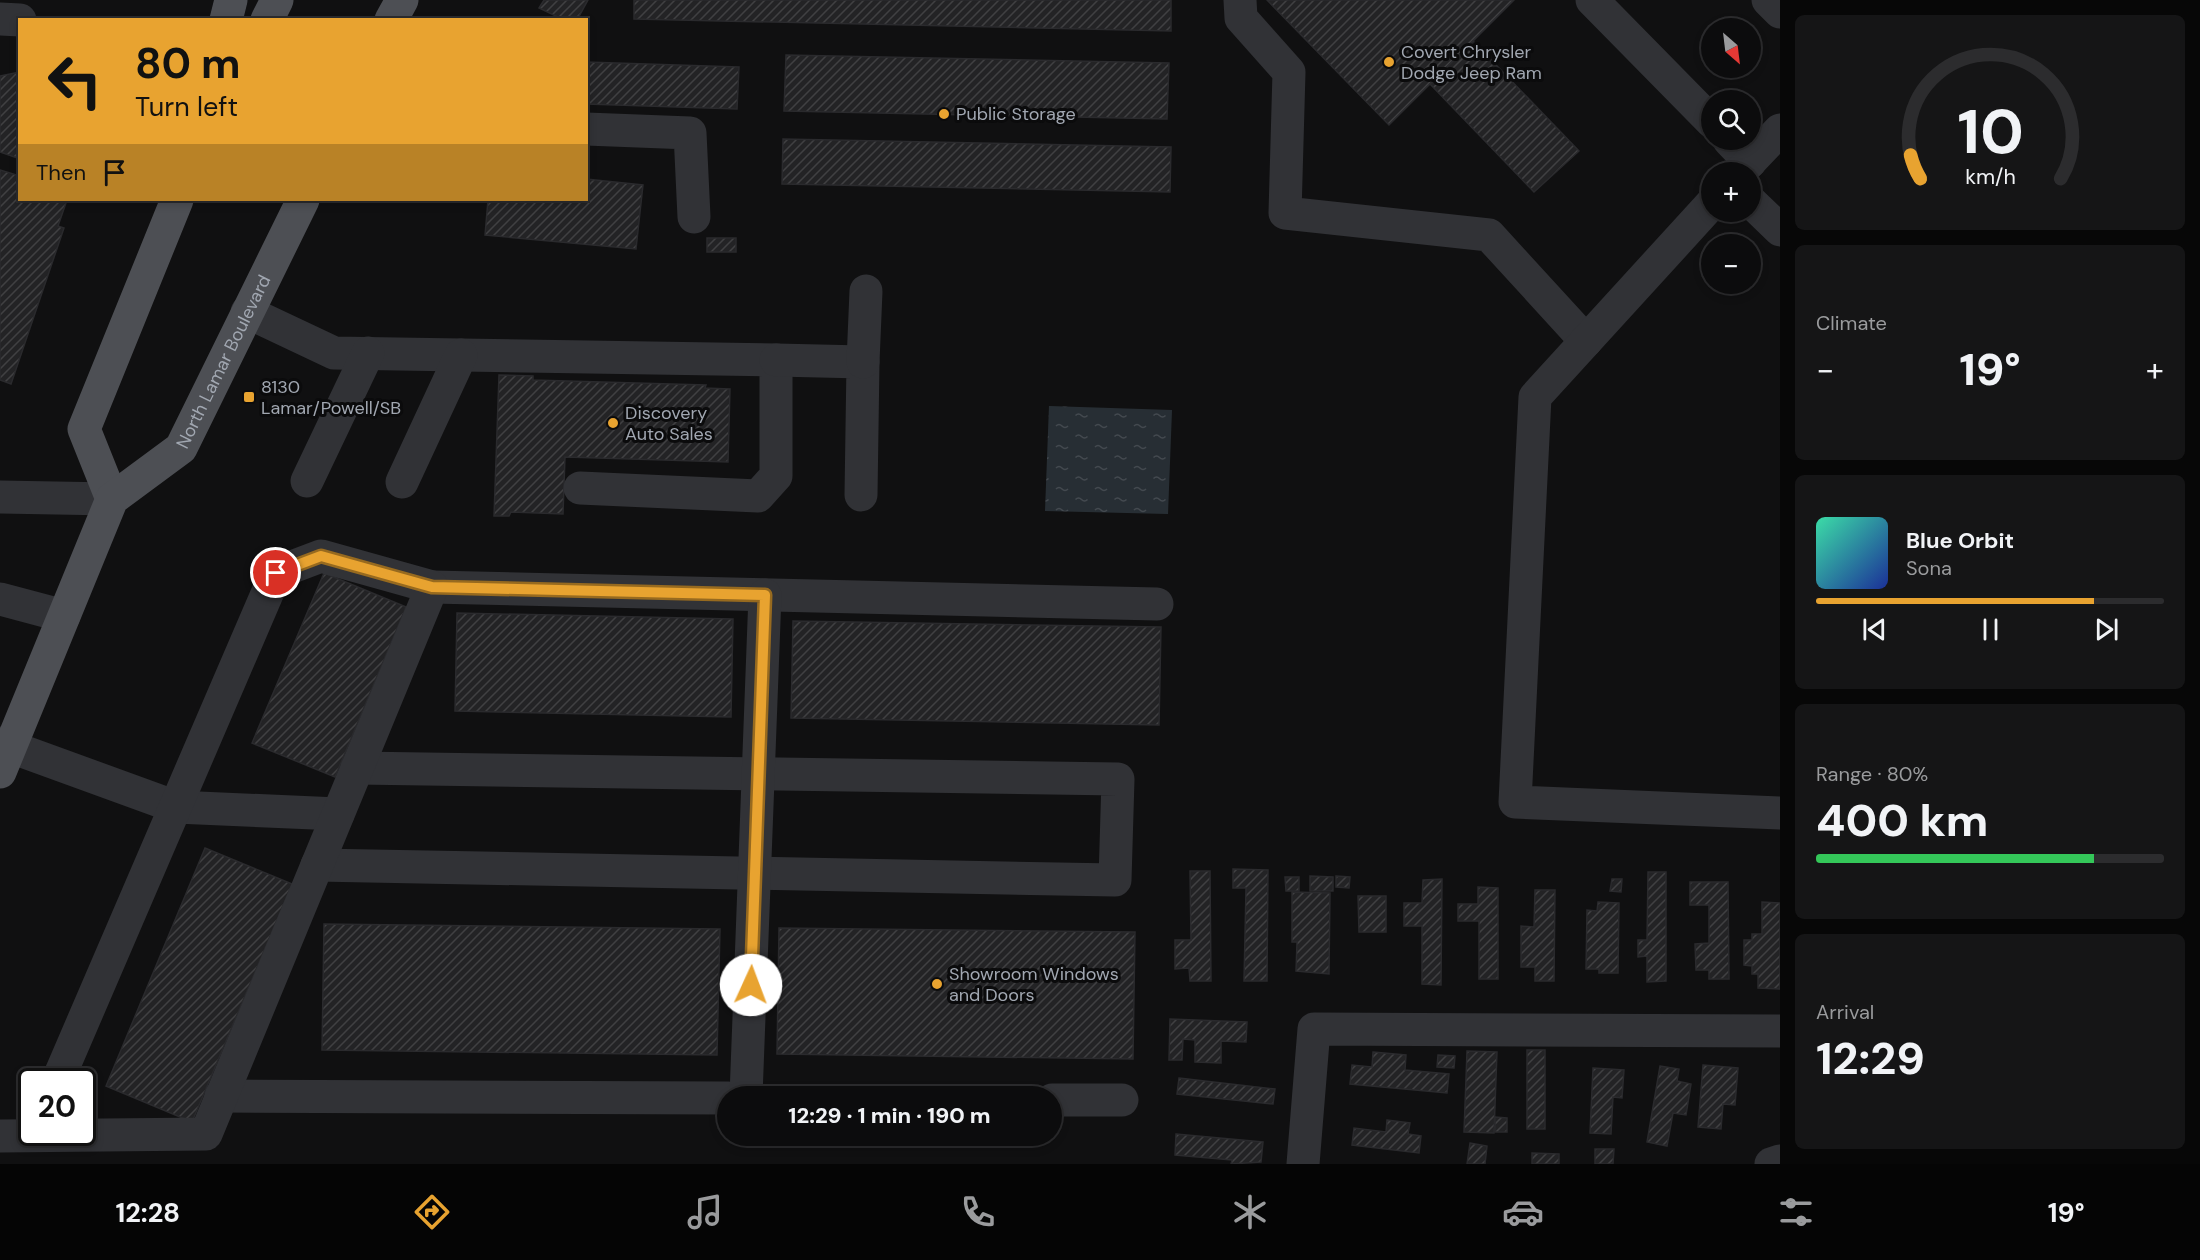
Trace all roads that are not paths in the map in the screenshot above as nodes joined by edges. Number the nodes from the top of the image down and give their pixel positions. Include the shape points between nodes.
1 (231, 0) edge
2 (277, 0) edge
3 (389, 0) edge
4 (402, 0) edge
5 (1240, 0) edge
6 (1592, 0) edge
7 (1768, 0) edge
8 (1780, 12) edge
9 (226, 18) edge
10 (268, 18) edge
11 (383, 18) edge
12 (392, 18) edge
13 (0, 20) edge
14 (18, 20) edge
15 (1701, 111) edge
16 (588, 129) edge
17 (1780, 130) edge
18 (1740, 158) edge
19 (177, 201) edge
20 (302, 201) edge
21 (1761, 212) edge
22 (1701, 215) edge
23 (694, 217) dead end
24 (1780, 230) edge
25 (866, 291) dead end
26 (247, 312) junction
27 (1586, 341) junction
28 (368, 353) junction
29 (461, 355) junction
30 (776, 360) junction
31 (863, 362) junction
32 (307, 481) dead end
33 (402, 482) dead end
34 (580, 488) dead end
35 (861, 495) dead end
36 (0, 497) edge
37 (112, 499) junction
38 (432, 587) junction
39 (765, 595) junction
40 (0, 599) edge
41 (1157, 604) dead end
42 (64, 616) junction
43 (3, 754) edge
44 (357, 768) junction
45 (759, 774) junction
46 (176, 807) junction
47 (1780, 813) edge
48 (338, 814) junction
49 (317, 865) junction
50 (756, 873) junction
51 (1780, 1031) edge
52 (63, 1068) edge
53 (746, 1086) edge
54 (221, 1096) junction
55 (717, 1098) edge
56 (1062, 1100) edge
57 (1122, 1100) dead end
58 (96, 1134) edge
59 (18, 1135) edge
60 (0, 1136) edge
61 (1780, 1161) edge
62 (1303, 1164) edge
63 (1771, 1164) edge

1 - 9 main road
2 - 10 main road
3 - 11 main road
4 - 12 main road
5 - 27 street via 1241,18 1289,72 1285,213 1489,234
6 - 15 street
7 - 8 street
13 - 14 street
16 - 23 street via 690,133
17 - 18 street
19 - 37 main road via 84,429
20 - 26 main road, North Lamar Boulevard
21 - 24 street
22 - 27 street
25 - 31 street
26 - 28 street via 334,353
26 - 37 main road, North Lamar Boulevard via 181,448
27 - 47 street via 1535,397 1515,802
28 - 29 street
28 - 32 street
29 - 30 street
29 - 33 street
30 - 31 street
30 - 34 street via 776,476 758,496
31 - 35 street
36 - 37 street
37 - 42 main road
38 - 39 street
38 - 44 street
38 - 46 street via 321,556 276,573
39 - 41 street
39 - 45 street
40 - 42 street
42 - 43 main road
43 - 46 street
44 - 45 street
44 - 48 street
45 - 50 street
45 - 50 street via 1118,779 1115,880
46 - 48 street
46 - 52 street
48 - 49 street
49 - 50 street
49 - 54 street
50 - 53 street
51 - 62 street via 1314,1029
54 - 55 street
54 - 58 street via 206,1134
56 - 57 street
59 - 60 street
61 - 63 street

